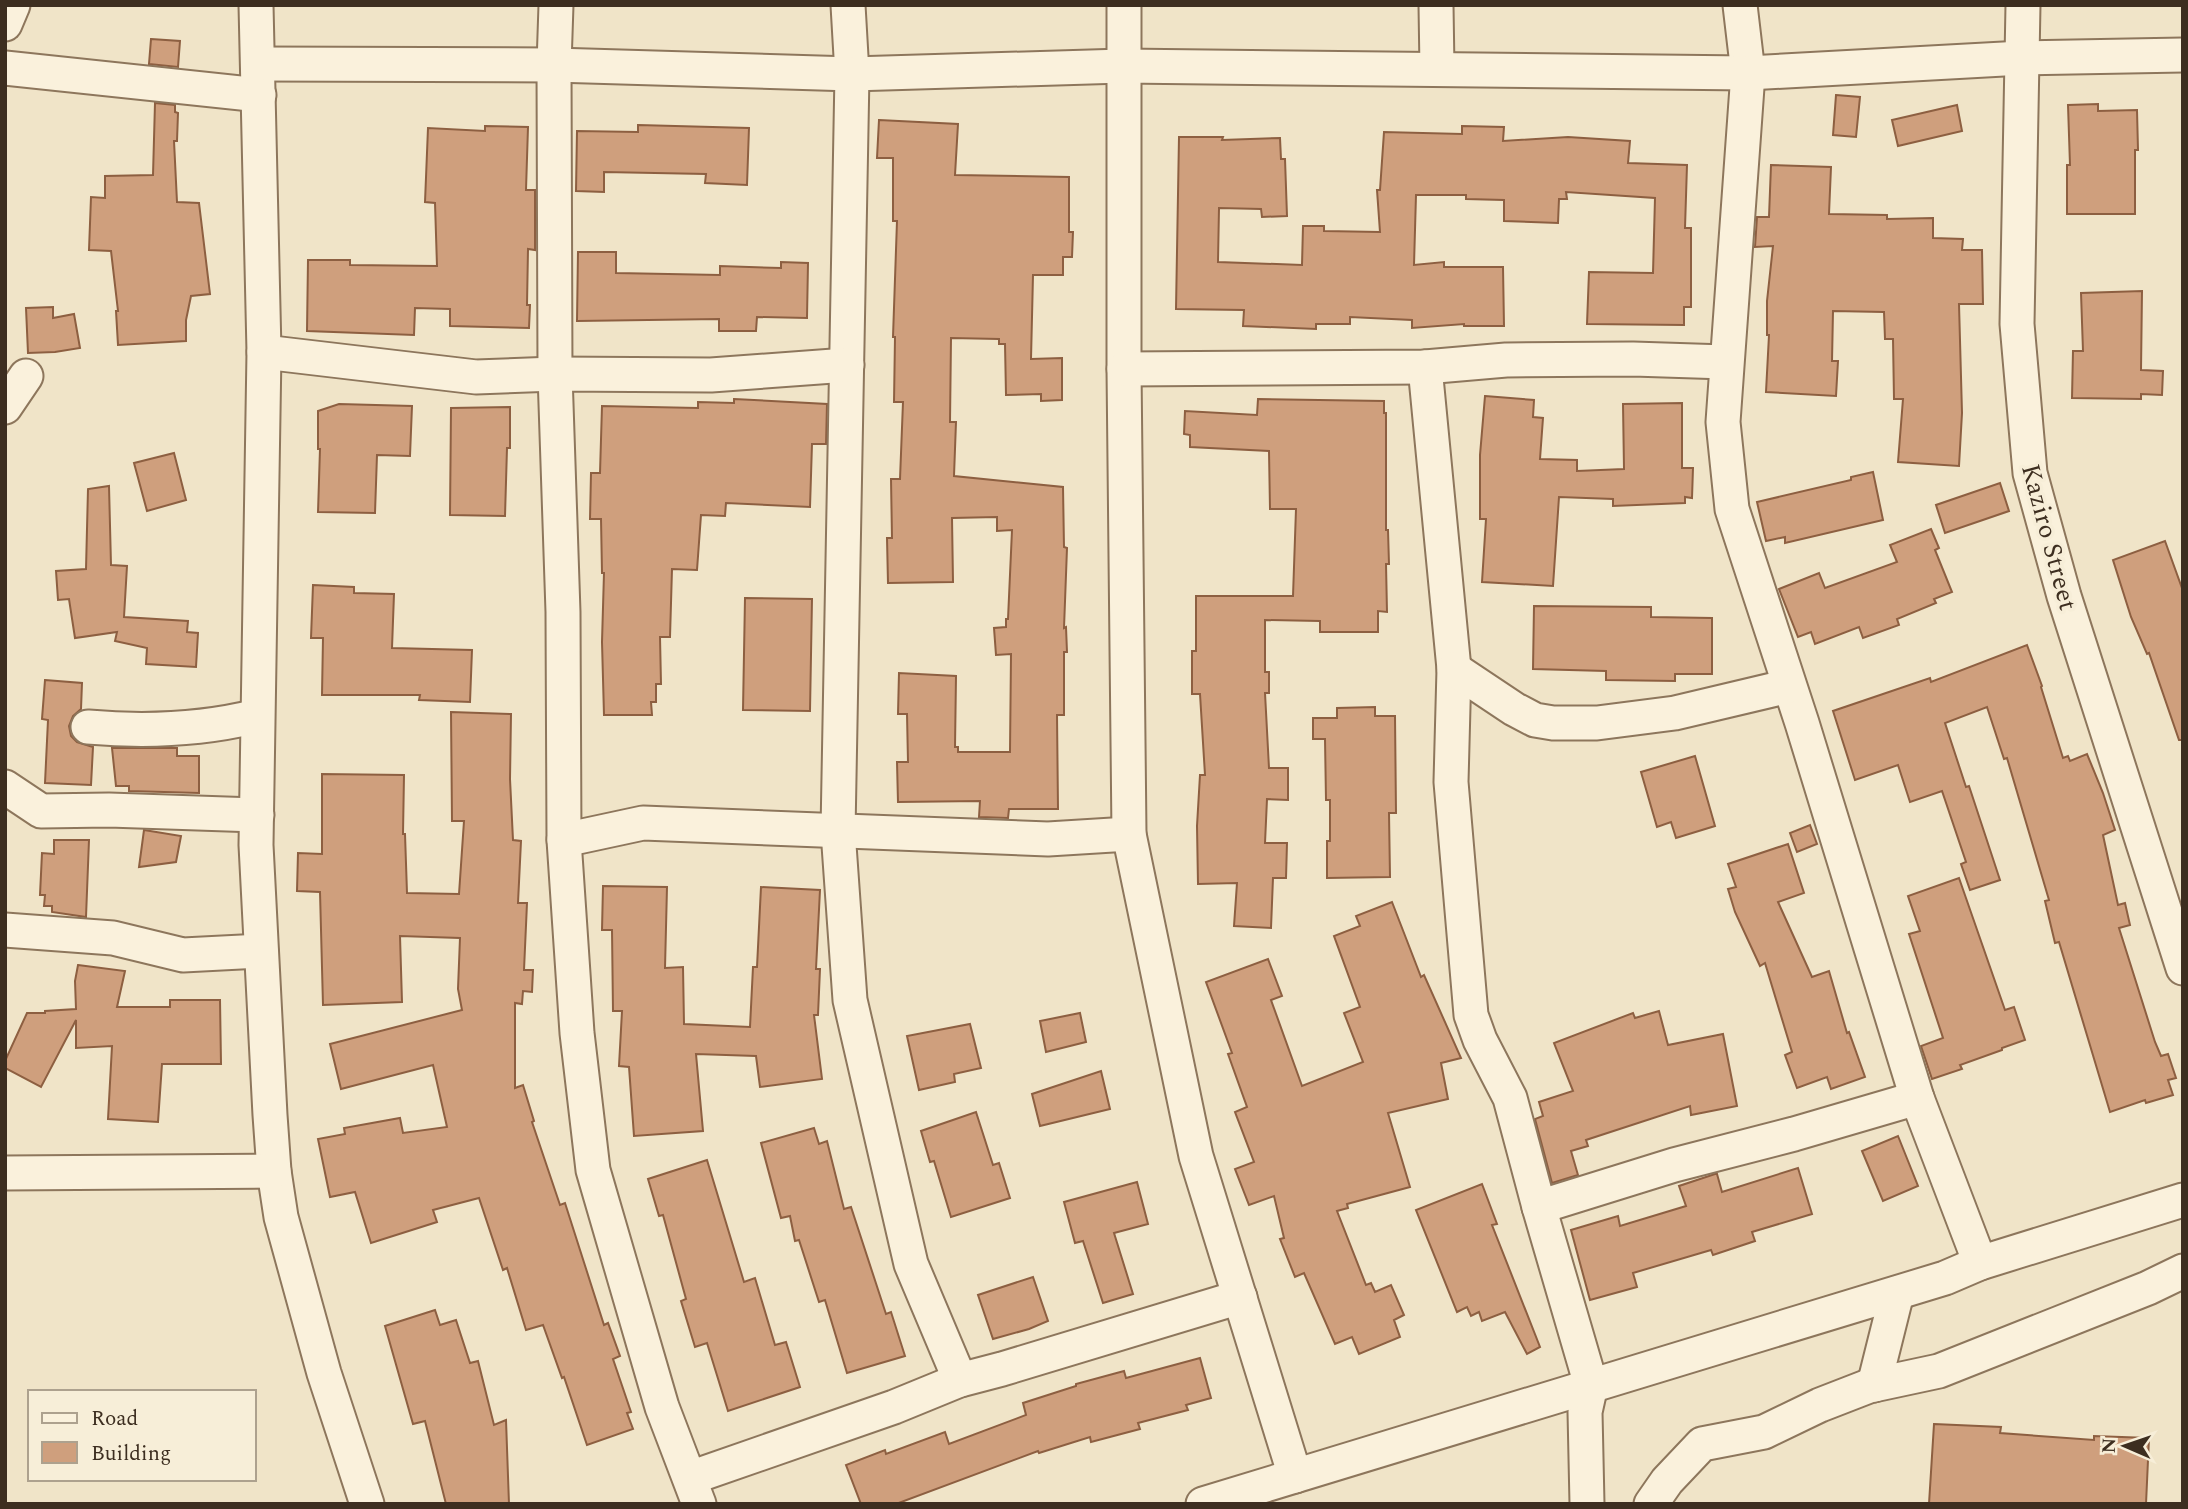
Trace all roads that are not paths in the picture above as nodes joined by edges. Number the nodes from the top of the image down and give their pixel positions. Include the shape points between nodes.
1 (13, 5) edge
2 (256, 5) edge
3 (556, 5) edge
4 (848, 5) edge
5 (1124, 5) edge
6 (1436, 5) edge
7 (1741, 5) edge
8 (2023, 5) edge
9 (5, 24) edge
10 (2183, 55) edge
11 (2022, 58) junction
12 (554, 65) junction
13 (1123, 66) junction
14 (5, 68) edge
15 (1437, 69) junction
16 (1748, 73) junction
17 (852, 74) junction
18 (258, 80) junction
19 (264, 352) junction
20 (1726, 362) junction
21 (846, 365) junction
22 (1425, 366) junction
23 (1124, 369) junction
24 (555, 374) junction
25 (26, 376) dead end
26 (5, 407) edge
27 (1454, 669) junction
28 (1789, 686) junction
29 (257, 716) junction
30 (88, 727) dead end
31 (5, 787) edge
32 (257, 815) junction
33 (838, 831) junction
34 (1129, 834) junction
35 (564, 840) junction
36 (5, 930) edge
37 (261, 951) junction
38 (2183, 968) edge
39 (1917, 1098) junction
40 (274, 1171) junction
41 (5, 1173) edge
42 (2183, 1200) edge
43 (1539, 1207) junction
44 (1980, 1263) junction
45 (2183, 1271) edge
46 (1897, 1293) junction
47 (1240, 1297) junction
48 (960, 1380) junction
49 (1591, 1385) junction
50 (1874, 1385) junction
51 (1295, 1476) junction
52 (694, 1491) edge
53 (1211, 1503) edge
54 (367, 1504) edge
55 (1587, 1504) edge
56 (1651, 1504) edge

1 - 9 street
2 - 18 street
3 - 12 street
4 - 17 street
5 - 13 street
6 - 15 street
7 - 16 street
8 - 11 street, Kaziro Street
10 - 11 street
11 - 16 street
11 - 38 street, Kaziro Street via 2017,324 2030,473 2064,596
12 - 17 street
12 - 18 street
12 - 24 street
13 - 15 street
13 - 17 street
13 - 23 street
14 - 18 street
15 - 16 street
16 - 20 street
17 - 21 street
18 - 19 street
19 - 24 street via 476,377
19 - 29 street
20 - 22 street via 1506,360
20 - 28 street via 1723,422 1732,509
21 - 24 street via 711,375
21 - 33 street
22 - 23 street
22 - 27 street
23 - 34 street
24 - 35 street
25 - 26 street
27 - 28 street via 1535,720 1553,723 1597,723 1675,713
27 - 43 street via 1451,782 1471,1014 1510,1098
28 - 39 street
29 - 30 street via 173,730
29 - 32 street
31 - 32 street via 41,811
32 - 37 street
33 - 34 street via 1048,839
33 - 35 street via 643,823
33 - 48 street via 850,1000 911,1264
34 - 47 street via 1196,1156
35 - 52 street via 577,1034 593,1170 662,1407
36 - 37 street via 113,938 183,955
37 - 40 street
39 - 43 street
39 - 44 street
40 - 41 street
40 - 54 street via 302,1298
42 - 44 street
43 - 49 street
44 - 46 street
45 - 50 street via 1939,1371
46 - 49 street
46 - 50 street
47 - 48 street
47 - 51 street
48 - 52 street
49 - 51 street
49 - 55 street via 1585,1412
50 - 56 street via 1764,1432 1702,1444
51 - 53 street

